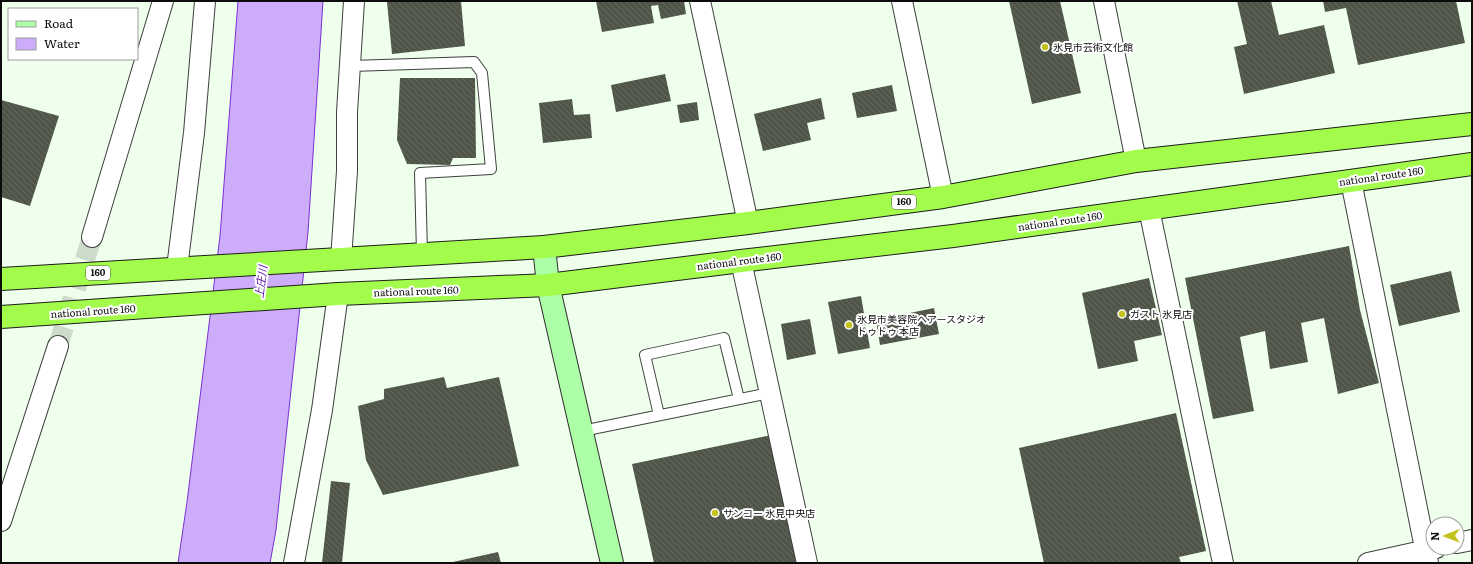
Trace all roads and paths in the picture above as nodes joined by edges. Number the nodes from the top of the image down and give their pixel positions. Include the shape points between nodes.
1 (163, 1) edge
2 (205, 1) edge
3 (354, 1) edge
4 (700, 1) edge
5 (902, 1) edge
6 (1104, 1) edge
7 (350, 66) junction
8 (1472, 124) edge
9 (1136, 161) junction
10 (1472, 164) edge
11 (1351, 181) junction
12 (943, 197) junction
13 (1149, 209) junction
14 (748, 223) junction
15 (92, 237) tunnel mouth
16 (544, 247) junction
17 (422, 254) junction
18 (338, 260) junction
19 (740, 261) junction
20 (186, 267) junction
21 (1, 279) edge
22 (548, 285) junction
23 (338, 294) junction
24 (1, 317) edge
25 (58, 346) tunnel mouth
26 (770, 392) junction
27 (739, 399) junction
28 (658, 415) junction
29 (582, 431) junction
30 (1, 521) edge
31 (1425, 530) edge
32 (1425, 555) edge
33 (294, 563) edge
34 (612, 563) edge
35 (807, 563) edge
36 (1223, 563) edge
37 (1368, 563) edge

1 - 15 street
2 - 20 street
3 - 7 street
4 - 14 street
5 - 12 street
6 - 9 street
7 - 17 lane via 474,62 482,73 491,169 420,173
7 - 18 street via 347,171
8 - 9 highway, 160
9 - 12 highway, 160
10 - 11 highway, national route 160
11 - 13 highway, national route 160
11 - 31 street
12 - 14 highway, 160
13 - 19 highway, national route 160 via 945,237
13 - 36 street
14 - 16 highway, 160
16 - 17 highway, 160
16 - 22 street
17 - 18 highway, 160
18 - 20 highway, 160
19 - 22 highway, national route 160
19 - 26 street
20 - 21 highway, 160
22 - 23 highway, national route 160
22 - 29 street
23 - 24 highway, national route 160
23 - 33 street via 322,410
25 - 30 street
26 - 27 lane
26 - 35 street
27 - 28 lane
27 - 28 lane via 724,338 645,355
28 - 29 lane
29 - 34 street
32 - 37 street

